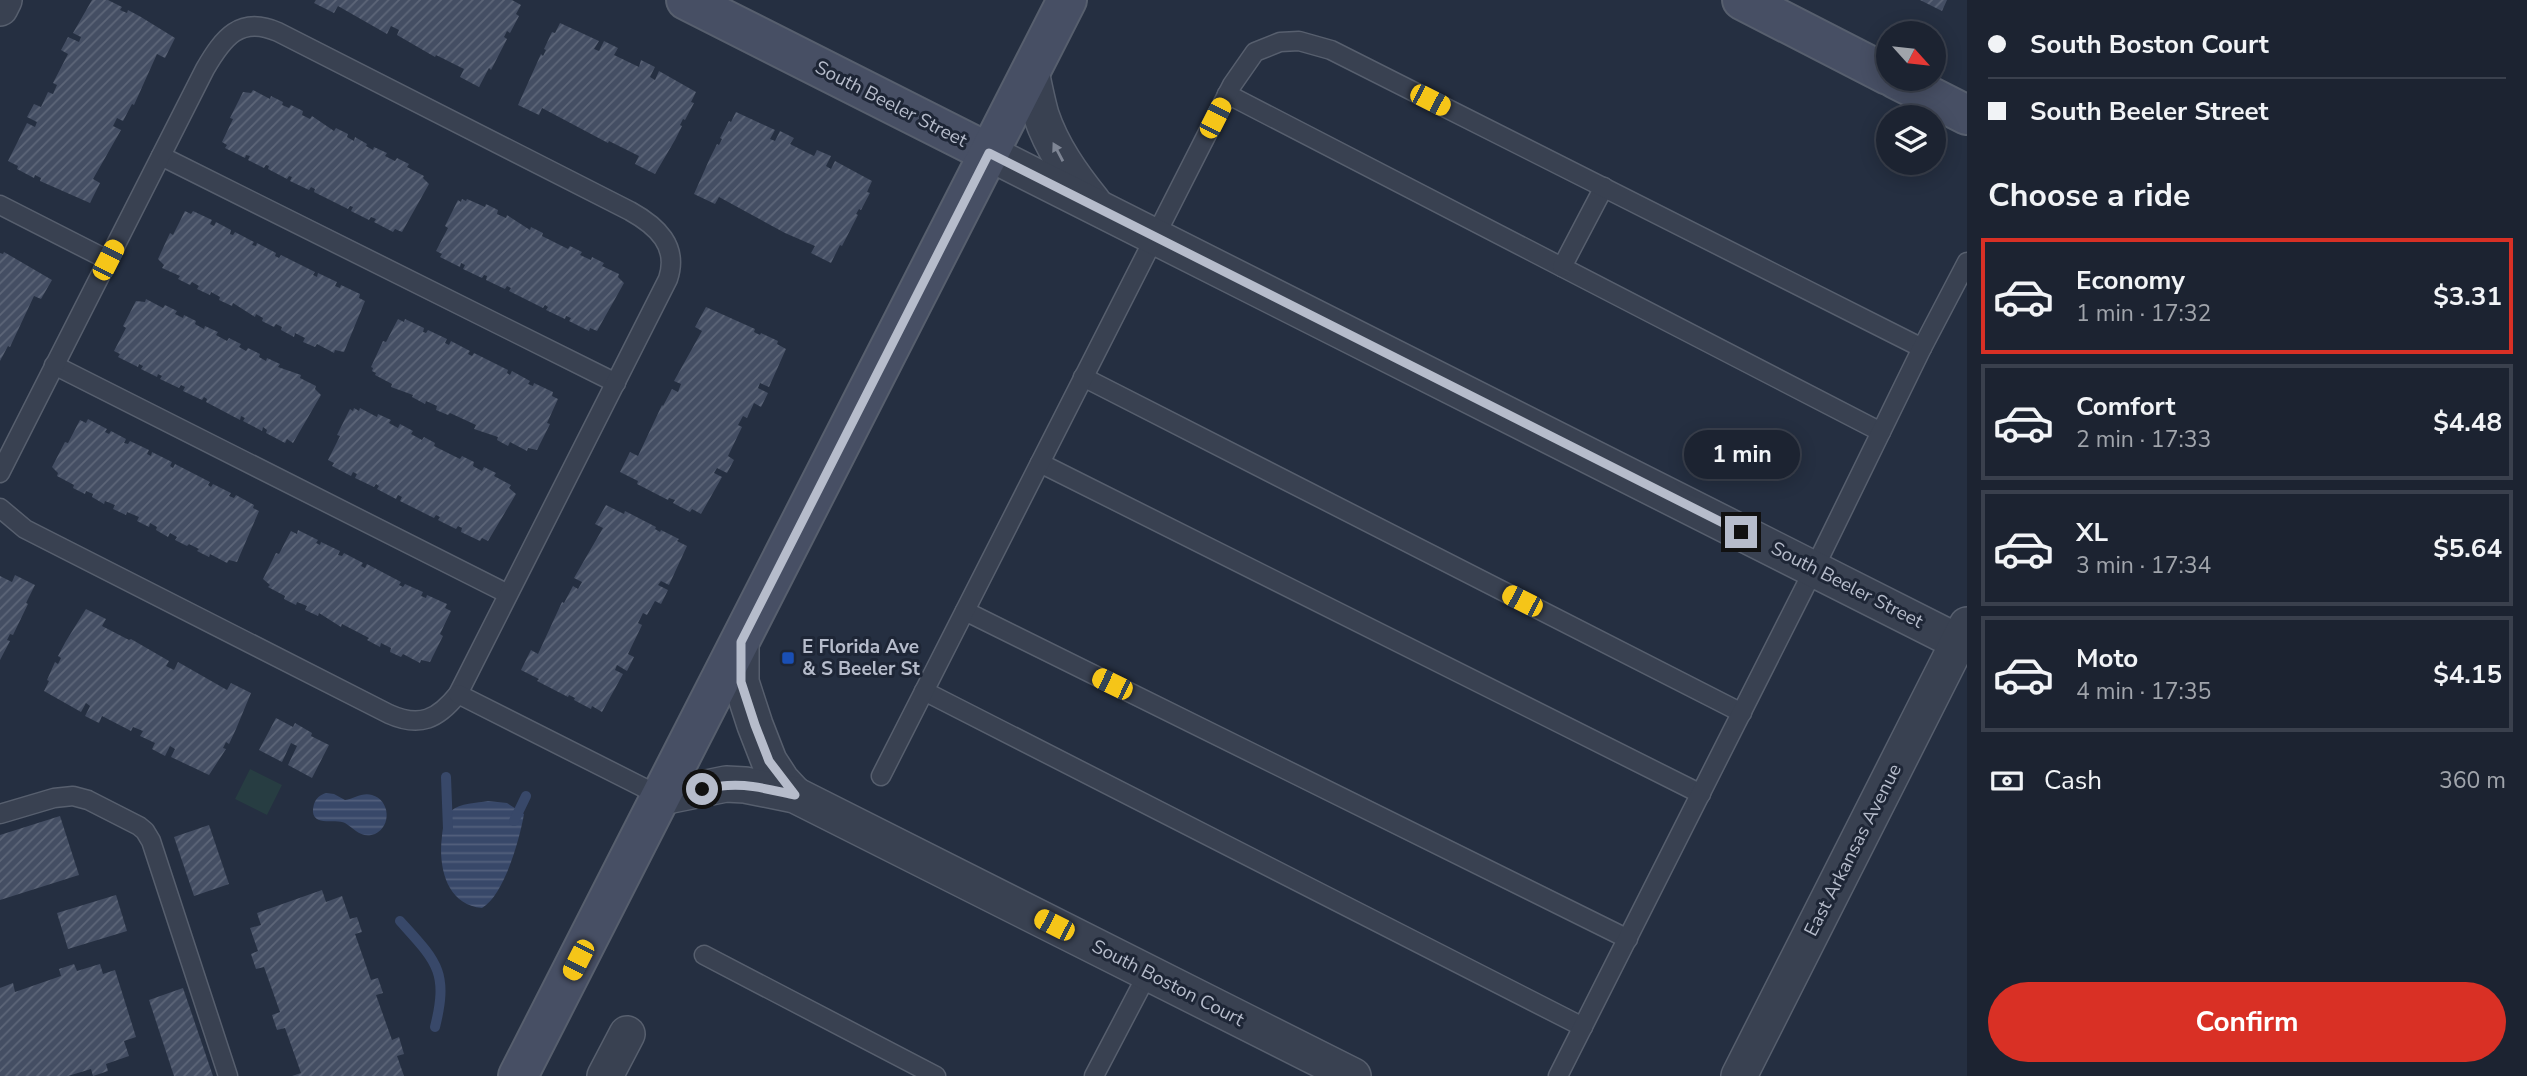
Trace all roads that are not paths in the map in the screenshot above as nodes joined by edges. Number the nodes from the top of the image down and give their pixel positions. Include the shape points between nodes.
1 (4, 0) edge
2 (686, 0) edge
3 (1067, 0) edge
4 (1742, 0) edge
5 (0, 8) edge
6 (1876, 69) edge
7 (1031, 71) junction
8 (1920, 91) edge
9 (1227, 94) junction
10 (1967, 115) edge
11 (989, 153) junction
12 (161, 156) junction
13 (1604, 187) junction
14 (0, 205) edge
15 (1097, 208) junction
16 (1155, 237) junction
17 (108, 260) junction
18 (1967, 262) edge
19 (1562, 267) junction
20 (1922, 348) junction
21 (54, 365) junction
22 (1083, 377) junction
23 (616, 383) junction
24 (1881, 432) junction
25 (1040, 463) junction
26 (0, 473) edge
27 (0, 508) edge
28 (1814, 569) junction
29 (508, 594) junction
30 (965, 611) junction
31 (1963, 633) edge
32 (741, 642) junction
33 (924, 691) junction
34 (458, 694) junction
35 (1742, 713) junction
36 (881, 776) dead end
37 (1701, 794) junction
38 (795, 795) junction
39 (662, 797) junction
40 (0, 814) edge
41 (1628, 939) junction
42 (704, 955) dead end
43 (1148, 973) junction
44 (1583, 1027) junction
45 (627, 1034) dead end
46 (228, 1076) edge
47 (518, 1076) edge
48 (605, 1076) edge
49 (936, 1076) edge
50 (1094, 1076) edge
51 (1353, 1076) edge
52 (1558, 1076) edge
53 (1739, 1076) edge

1 - 5 street
2 - 11 main road, South Beeler Street
3 - 7 main road
4 - 6 main road
7 - 11 main road
15 -> 7 street, South Beeler Street via 1054,144 1041,116
8 - 10 main road
9 - 13 lane via 1255,52 1280,42 1299,41 1331,50
9 - 16 lane
9 - 19 lane
11 - 15 street, South Beeler Street
11 - 32 main road
12 - 17 lane
12 - 23 lane
12 - 23 lane via 221,45 253,24 278,32 631,211 658,229 670,251 670,272
13 - 19 lane
13 - 20 lane
14 - 17 lane
15 - 16 street, South Beeler Street
16 - 22 lane
16 - 28 street, South Beeler Street
17 - 21 lane
18 - 20 lane
19 - 24 lane
20 - 24 lane
21 - 26 lane
21 - 29 lane
22 - 25 lane
22 - 35 lane
23 - 29 lane
24 - 28 lane
25 - 30 lane
25 - 37 lane
27 - 34 lane via 25,529 396,718 428,719
28 - 31 street, South Beeler Street
28 - 35 lane
29 - 34 lane
30 - 33 lane
30 - 41 lane
31 - 53 street, East Arkansas Avenue
32 - 38 street, South Boston Court via 741,682 755,725 769,761
32 - 39 main road
33 - 36 lane
33 - 44 lane
34 - 39 lane
35 - 37 lane
37 - 41 lane
38 - 39 street, South Boston Court via 726,784
38 - 43 street, South Boston Court
39 - 47 main road
40 - 46 lane via 73,796 145,831
41 - 44 lane
42 - 49 lane
43 - 50 lane
43 - 51 street, South Boston Court
44 - 52 lane
45 - 48 street

